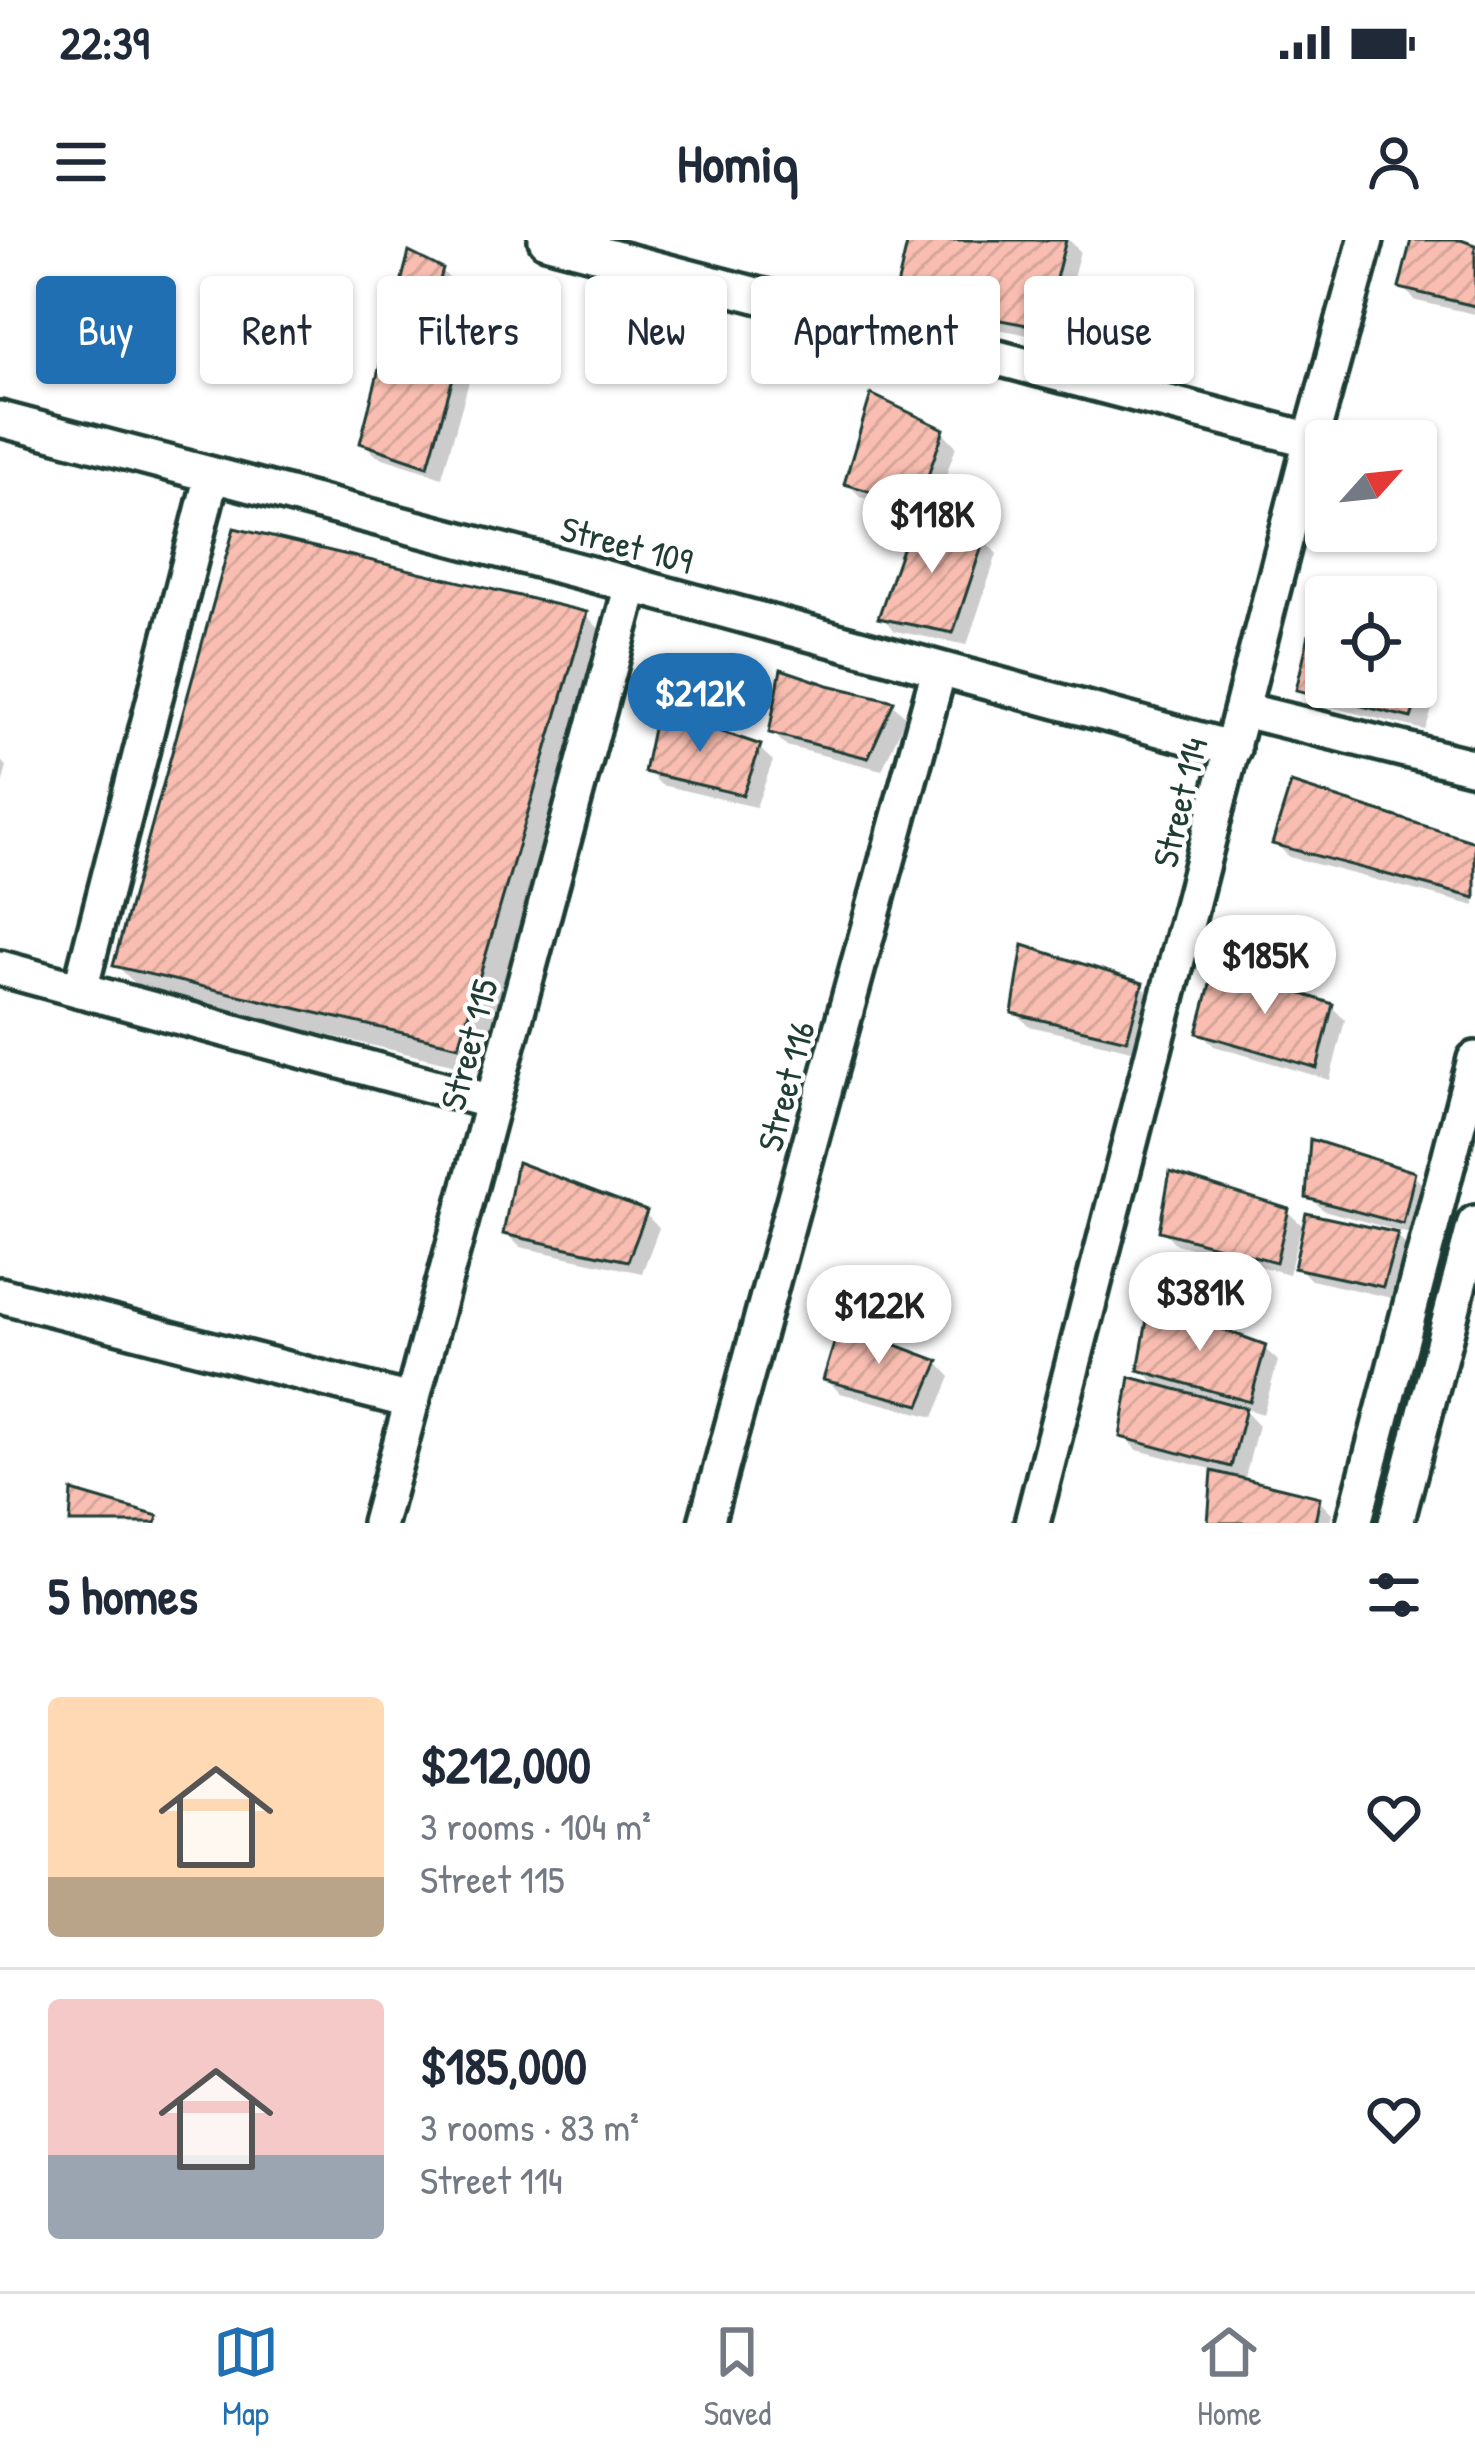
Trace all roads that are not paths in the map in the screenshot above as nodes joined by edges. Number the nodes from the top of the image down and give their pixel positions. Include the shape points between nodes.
1 (546, 240) edge
2 (1366, 240) edge
3 (0, 418) edge
4 (1317, 420) edge
5 (1305, 438) edge
6 (1305, 467) edge
7 (212, 475) junction
8 (632, 585) junction
9 (939, 670) junction
10 (1243, 710) junction
11 (1233, 749) junction
12 (1475, 767) edge
13 (0, 968) edge
14 (80, 990) junction
15 (1475, 1059) edge
16 (492, 1102) junction
17 (1475, 1223) edge
18 (0, 1295) edge
19 (410, 1401) junction
20 (379, 1523) edge
21 (706, 1523) edge
22 (1033, 1523) edge
23 (1354, 1523) edge
24 (1396, 1523) edge

1 - 5 street
2 - 4 street, Street 114
3 - 7 street, Street 109
6 - 10 street, Street 114
7 - 8 street, Street 109
7 - 14 street
8 - 9 street, Street 109
8 - 16 street, Street 115
9 - 11 street, Street 109
9 - 21 street, Street 116
10 - 11 street, Street 114
10 - 12 street
11 - 22 street, Street 114
13 - 14 street
14 - 16 street
15 - 23 street
16 - 19 street, Street 115
17 - 24 street
18 - 19 street
19 - 20 street, Street 115

